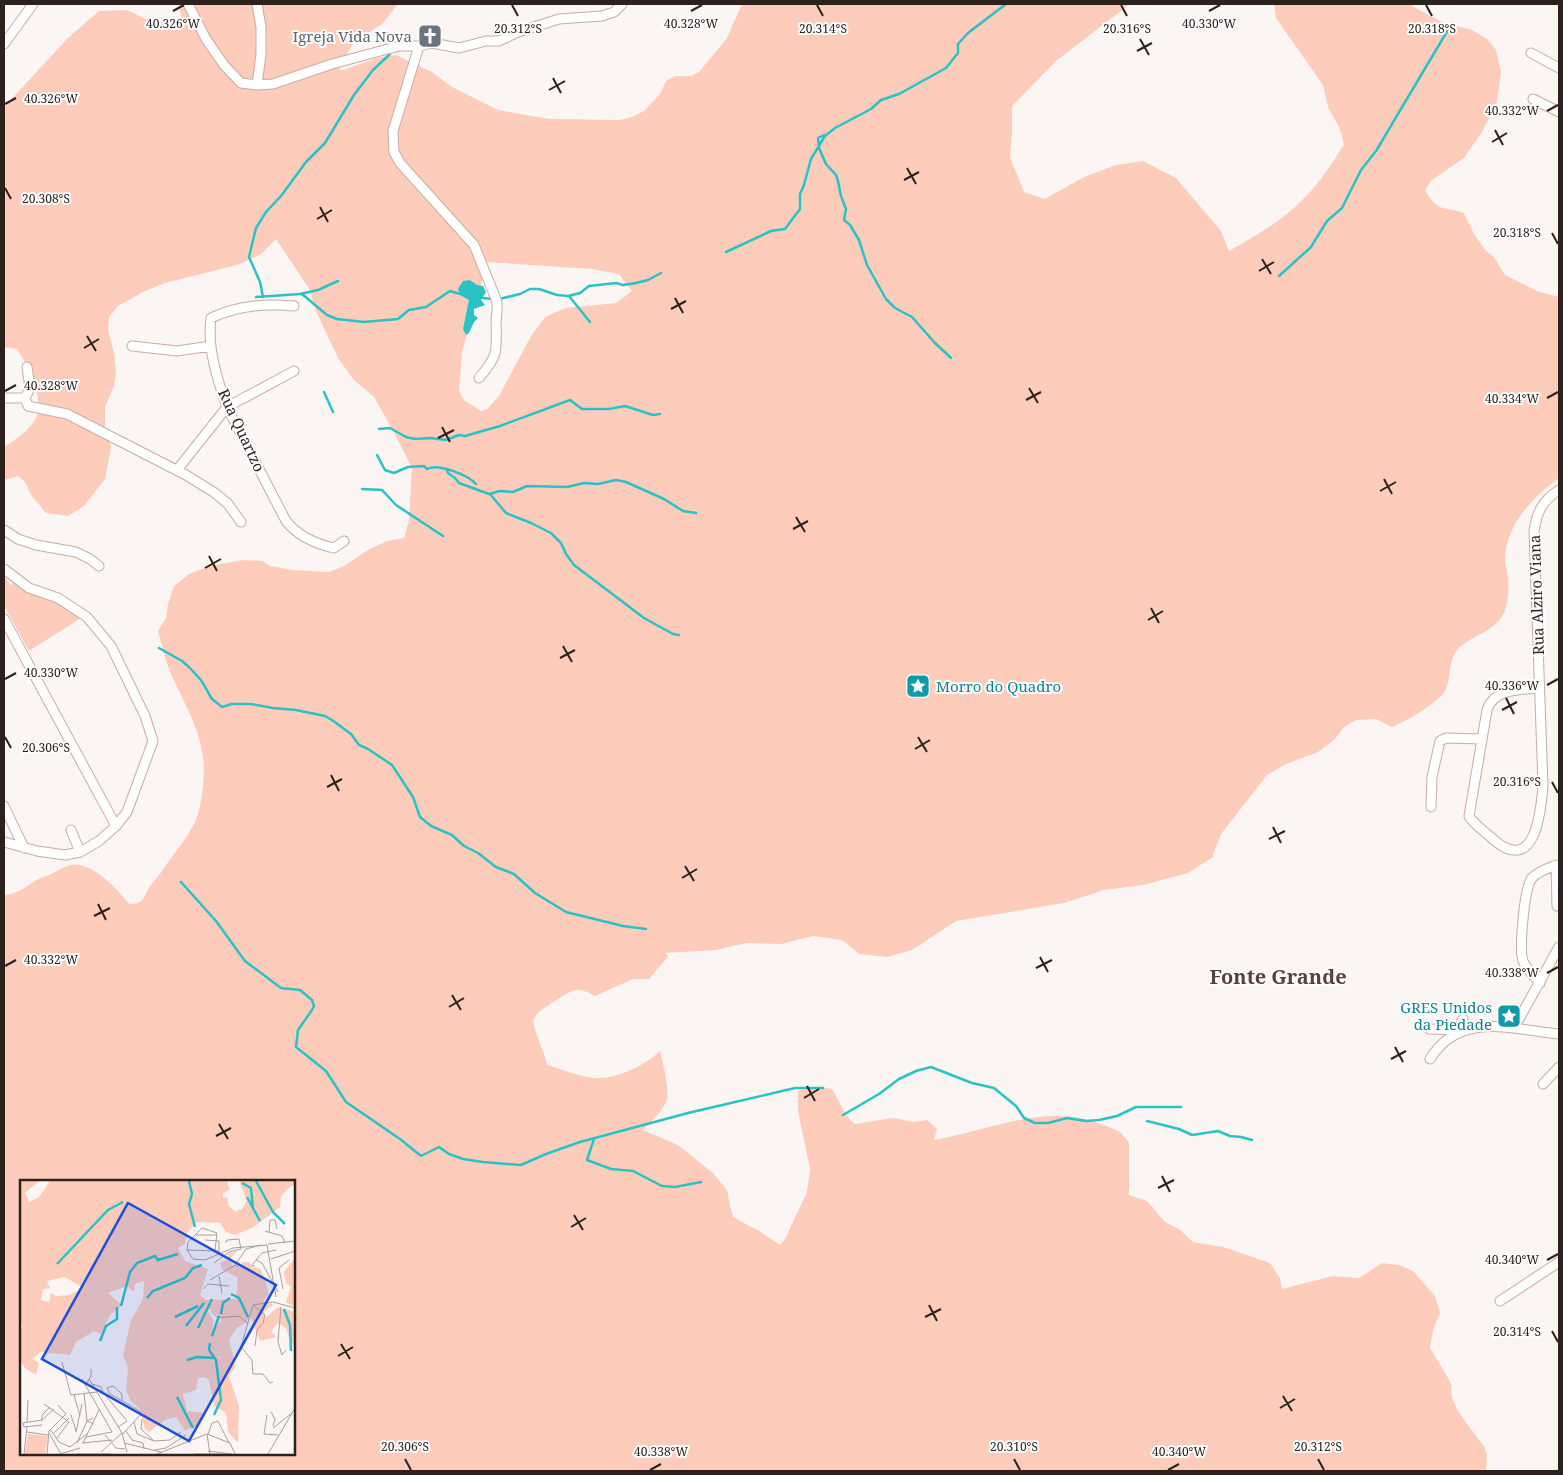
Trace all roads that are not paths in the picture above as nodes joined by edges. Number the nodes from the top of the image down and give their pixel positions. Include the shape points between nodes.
1 (33, 4) edge
2 (188, 4) edge
3 (257, 4) edge
4 (622, 4) edge
5 (4, 44) edge
6 (419, 46) junction
7 (1531, 53) dead end
8 (1559, 68) edge
9 (256, 85) junction
10 (1533, 99) dead end
11 (1559, 112) edge
12 (294, 306) dead end
13 (132, 346) dead end
14 (211, 346) junction
15 (27, 367) dead end
16 (294, 370) dead end
17 (479, 378) dead end
18 (4, 398) edge
19 (25, 398) junction
20 (227, 407) junction
21 (177, 470) junction
22 (1559, 490) edge
23 (241, 522) dead end
24 (4, 530) edge
25 (344, 541) dead end
26 (99, 566) dead end
27 (4, 569) edge
28 (4, 619) edge
29 (1539, 688) junction
30 (1482, 740) junction
31 (4, 806) edge
32 (1431, 807) dead end
33 (116, 826) junction
34 (71, 830) dead end
35 (4, 842) edge
36 (24, 848) junction
37 (80, 852) junction
38 (1546, 906) dead end
39 (1558, 906) edge
40 (1559, 947) edge
41 (1540, 983) junction
42 (1463, 1019) dead end
43 (1514, 1028) junction
44 (1429, 1029) dead end
45 (1460, 1030) junction
46 (1559, 1034) edge
47 (1430, 1059) dead end
48 (1559, 1067) edge
49 (1543, 1084) dead end
50 (1559, 1262) edge
51 (1500, 1301) dead end

1 - 5 street
2 - 9 street via 206,40 224,65 241,83
3 - 9 street via 261,54
4 - 6 street via 614,12 602,16 560,19 499,40 458,48 432,42
6 - 9 street via 399,46 273,84
6 - 17 street via 393,131 394,152 400,163 474,245 498,304 497,350
7 - 8 street
10 - 11 street
12 - 14 street, Rua Quartzo via 247,306 211,318
13 - 14 street via 177,351
14 - 20 street, Rua Quartzo
15 - 19 street via 30,388
16 - 20 street
18 - 19 street
19 - 21 street via 28,406 68,414
20 - 21 street
20 - 25 street, Rua Quartzo via 293,530 327,547 334,548
21 - 23 street via 215,493
22 - 29 street, Rua Alziro Viana via 1536,515 1534,531
24 - 26 street via 36,545 76,552
27 - 33 street via 29,588 58,598 87,617 111,646 145,716 154,741 127,812
28 - 33 street
29 - 30 street via 1494,696 1487,710
29 - 30 street, Rua Alziro Viana via 1542,803 1532,841 1526,848 1509,849 1500,845 1469,816
30 - 32 street via 1446,738 1440,741 1432,777
31 - 36 street
33 - 37 street
34 - 37 street
35 - 36 street
36 - 37 street via 65,854
38 - 39 street
39 - 41 street via 1556,865 1534,876 1528,889 1522,936 1523,960
40 - 41 street
41 - 43 street
42 - 45 street
43 - 45 street via 1494,1026
43 - 46 street
44 - 45 street
45 - 47 street via 1440,1045
48 - 49 street
50 - 51 street

